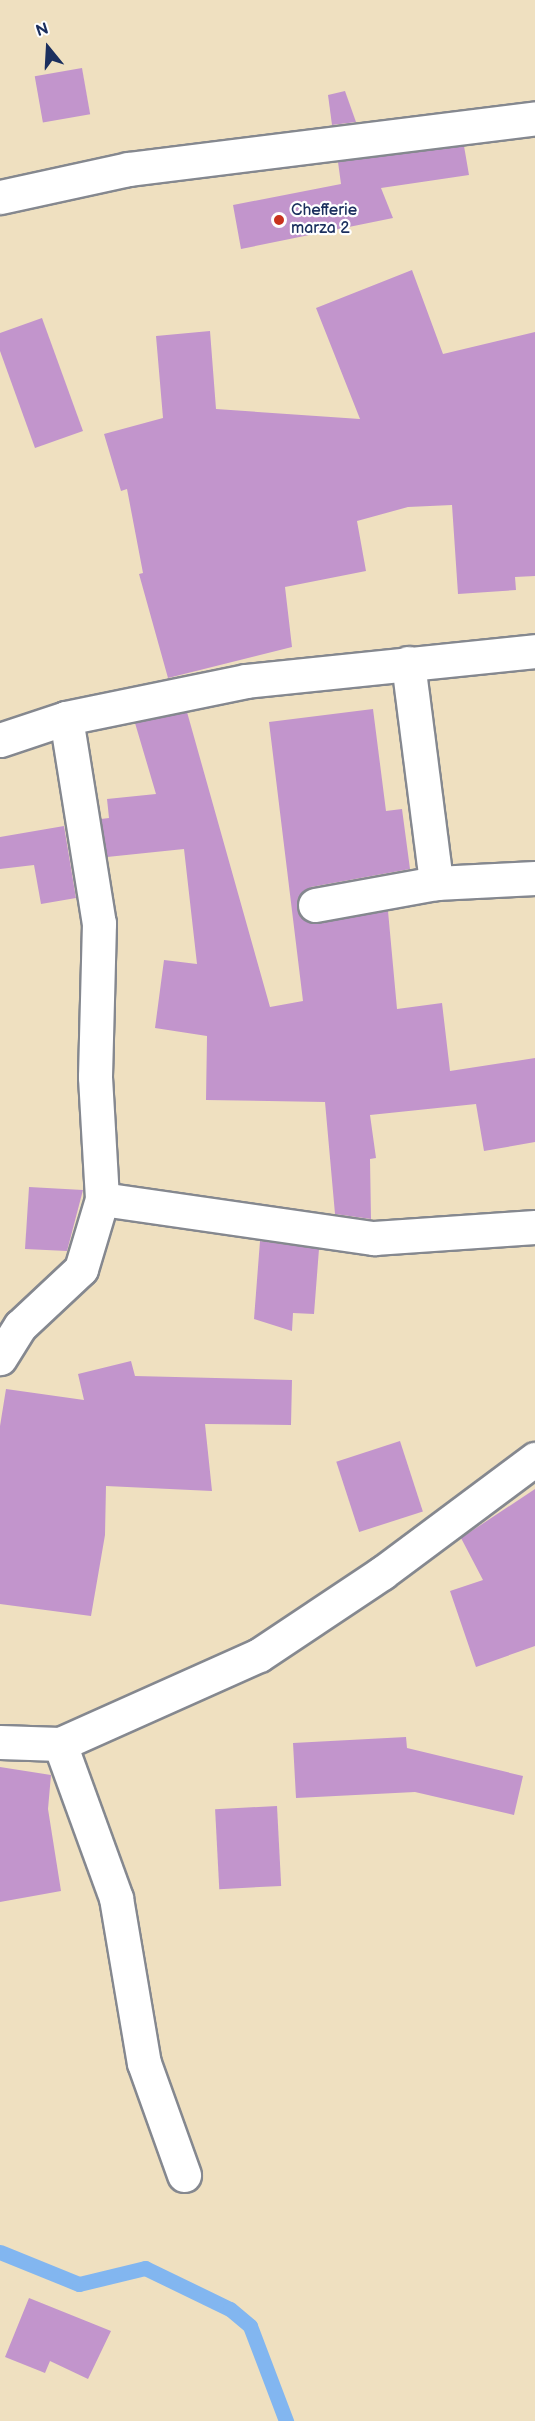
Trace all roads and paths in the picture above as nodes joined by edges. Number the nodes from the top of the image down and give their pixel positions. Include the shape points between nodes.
1 (535, 118) edge
2 (0, 197) edge
3 (535, 651) edge
4 (408, 663) junction
5 (66, 718) junction
6 (0, 740) edge
7 (535, 878) edge
8 (436, 883) junction
9 (315, 905) dead end
10 (102, 1199) junction
11 (535, 1227) edge
12 (0, 1358) edge
13 (535, 1459) edge
14 (0, 1742) edge
15 (60, 1744) junction
16 (184, 2175) dead end

1 - 2 street via 128,169
3 - 4 street
4 - 5 street via 246,681
4 - 8 street
5 - 6 street
5 - 10 street via 99,923 95,1077
7 - 8 street
8 - 9 street
10 - 11 street via 374,1238
10 - 12 street via 81,1269 20,1326
13 - 15 street via 382,1573 259,1655
14 - 15 street
15 - 16 street via 117,1898 144,2063

